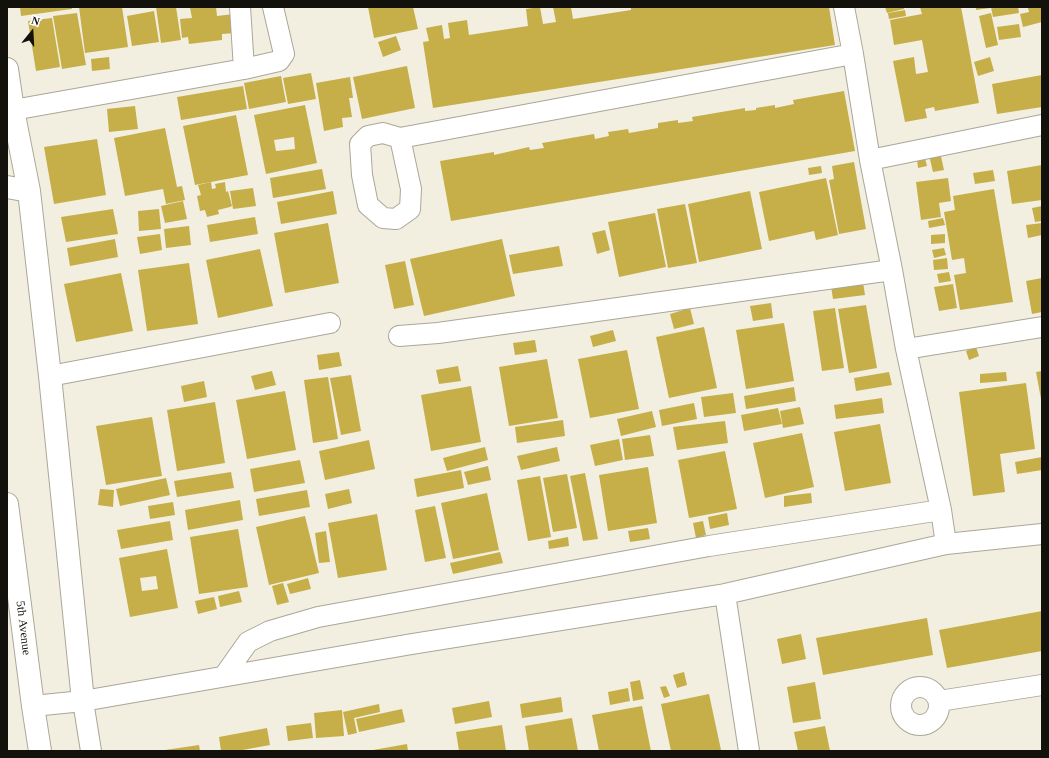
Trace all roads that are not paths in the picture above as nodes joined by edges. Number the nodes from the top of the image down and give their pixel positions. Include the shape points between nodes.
1 (240, 7) edge
2 (273, 7) edge
3 (844, 7) edge
4 (853, 54) junction
5 (7, 69) edge
6 (244, 69) junction
7 (13, 110) junction
8 (1042, 125) edge
9 (400, 138) dead end
10 (870, 160) junction
11 (7, 187) edge
12 (29, 191) junction
13 (892, 270) junction
14 (330, 323) dead end
15 (1042, 327) edge
16 (399, 336) dead end
17 (906, 349) junction
18 (50, 376) junction
19 (7, 504) edge
20 (941, 510) junction
21 (1042, 534) edge
22 (946, 544) junction
23 (725, 594) junction
24 (224, 676) junction
25 (1042, 685) edge
26 (83, 701) junction
27 (939, 701) dead end
28 (33, 706) junction
29 (40, 751) edge
30 (91, 751) edge
31 (749, 751) edge

1 - 6 street
2 - 6 street via 284,54 279,61
3 - 4 street
4 - 9 street
4 - 10 street
5 - 7 street
6 - 7 street
7 - 12 street
8 - 10 street
10 - 13 street
11 - 12 street
12 - 18 street
13 - 16 street via 438,333
13 - 17 street
14 - 18 street
15 - 17 street
17 - 20 street
18 - 26 street
19 - 28 street, 5th Avenue
20 - 22 street
20 - 24 street via 709,546 318,617 270,631 248,642
21 - 22 street
22 - 23 street
23 - 24 street
23 - 31 street
24 - 26 street
25 - 27 street
26 - 28 street
26 - 30 street
28 - 29 street, 5th Avenue

